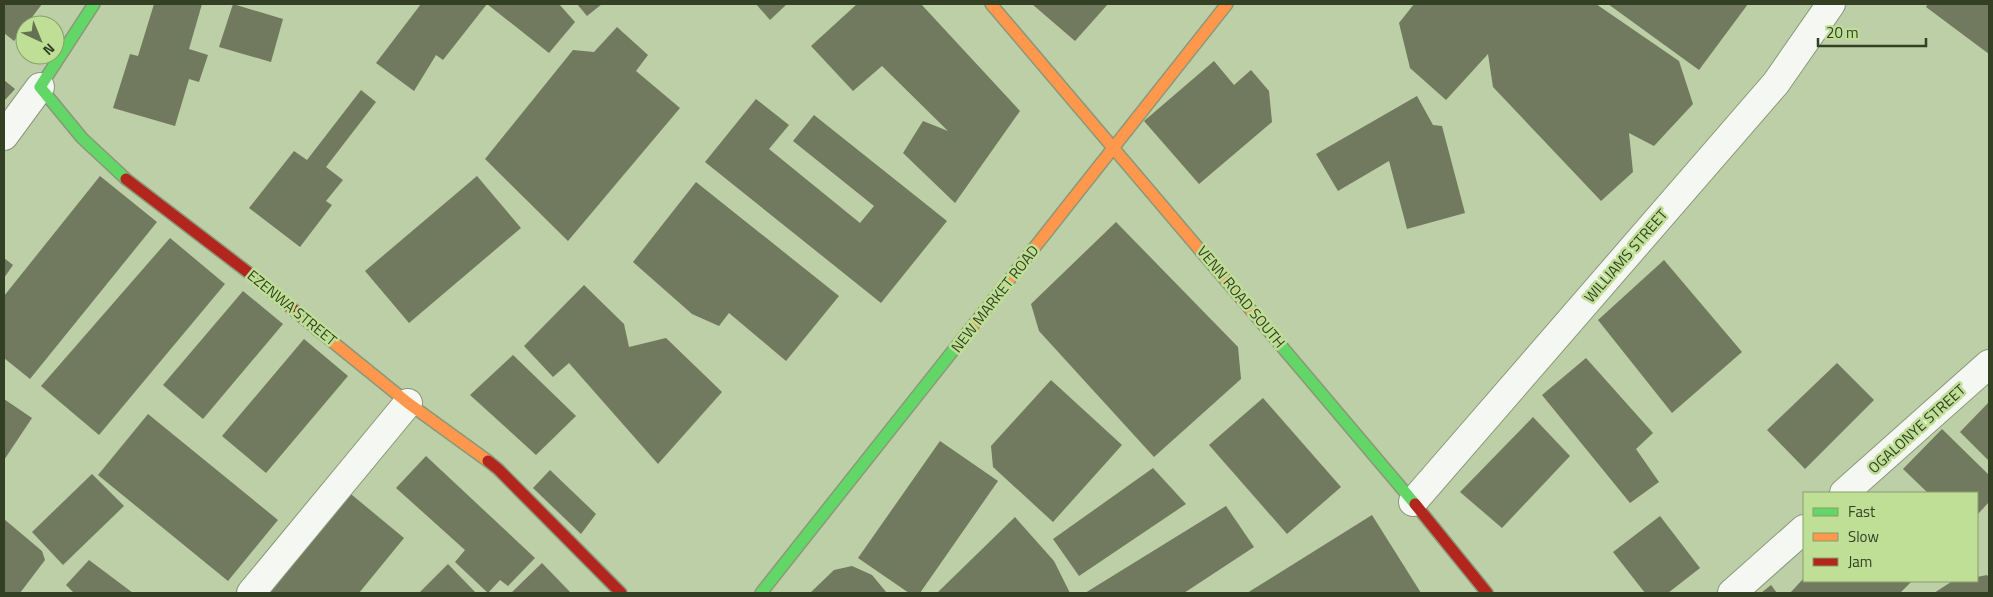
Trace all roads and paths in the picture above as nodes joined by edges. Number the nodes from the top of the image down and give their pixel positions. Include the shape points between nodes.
1 (94, 4) edge
2 (991, 4) edge
3 (1227, 4) edge
4 (1831, 4) edge
5 (40, 87) junction
6 (4, 136) edge
7 (1115, 148) junction
8 (1989, 364) edge
9 (408, 403) junction
10 (1845, 492) edge
11 (1414, 502) junction
12 (1803, 530) edge
13 (251, 593) edge
14 (621, 593) edge
15 (761, 593) edge
16 (1487, 593) edge
17 (1732, 593) edge

1 - 5 street
2 - 7 street, VENN ROAD SOUTH
3 - 7 street, NEW MARKET ROAD
4 - 11 street, WILLIAMS STREET via 1776,83
5 - 6 street
5 - 9 street, EZENWA STREET via 82,138 132,185 249,273
7 - 11 street, VENN ROAD SOUTH
7 - 15 street, NEW MARKET ROAD
8 - 10 street, OGALONYE STREET
9 - 13 street
9 - 14 street, EZENWA STREET via 498,469
11 - 16 street, VENN ROAD SOUTH
12 - 17 street

